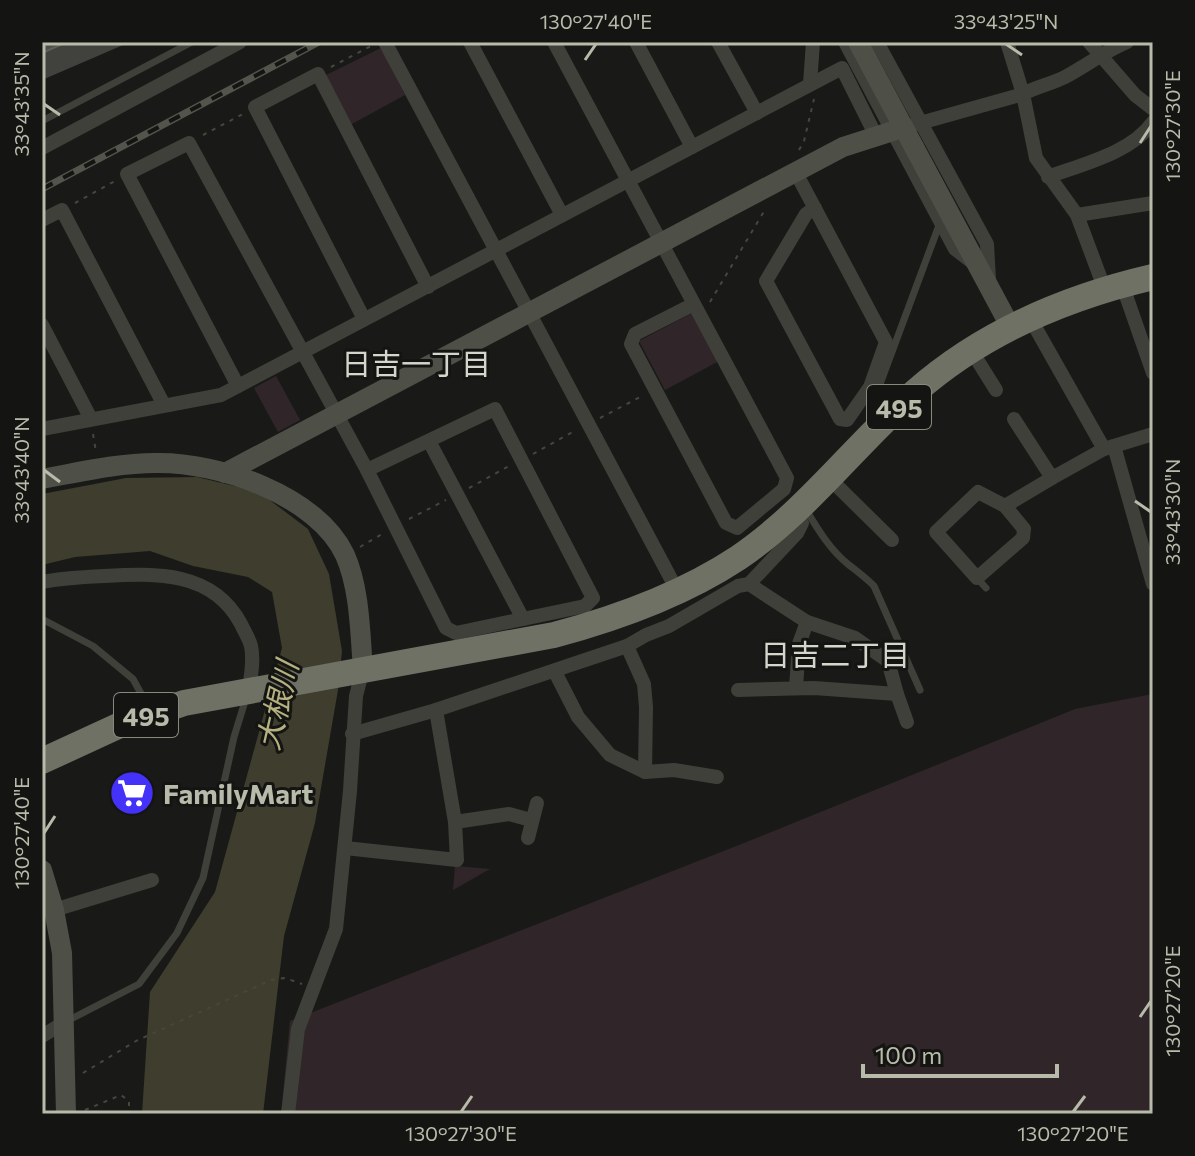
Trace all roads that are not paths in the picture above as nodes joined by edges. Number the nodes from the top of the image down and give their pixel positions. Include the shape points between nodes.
1 (192, 42) edge
2 (240, 42) edge
3 (382, 42) edge
4 (470, 42) edge
5 (554, 42) edge
6 (636, 42) edge
7 (718, 42) edge
8 (813, 42) edge
9 (845, 42) edge
10 (858, 42) edge
11 (877, 42) edge
12 (1007, 42) edge
13 (1089, 42) edge
14 (1127, 42) edge
15 (1100, 55) junction
16 (810, 84) junction
17 (1023, 94) junction
18 (1153, 109) edge
19 (757, 113) junction
20 (42, 121) edge
21 (1153, 122) edge
22 (921, 123) junction
23 (884, 133) junction
24 (692, 147) junction
25 (42, 148) edge
26 (790, 174) junction
27 (1048, 177) junction
28 (629, 181) junction
29 (1153, 203) edge
30 (815, 208) junction
31 (562, 215) junction
32 (1077, 215) junction
33 (42, 220) edge
34 (942, 224) junction
35 (662, 241) junction
36 (495, 250) junction
37 (985, 277) junction
38 (1153, 277) edge
39 (428, 287) junction
40 (1114, 287) junction
41 (528, 311) junction
42 (697, 311) junction
43 (364, 319) junction
44 (1020, 322) junction
45 (42, 325) edge
46 (971, 350) junction
47 (301, 353) junction
48 (1153, 373) edge
49 (238, 386) junction
50 (996, 390) dead end
51 (164, 405) junction
52 (335, 414) junction
53 (91, 419) junction
54 (1014, 419) dead end
55 (877, 428) junction
56 (42, 429) edge
57 (1153, 434) edge
58 (429, 441) junction
59 (1109, 448) junction
60 (367, 470) junction
61 (225, 473) junction
62 (1052, 478) junction
63 (42, 479) edge
64 (830, 479) junction
65 (1005, 506) junction
66 (800, 509) junction
67 (892, 540) dead end
68 (42, 582) edge
69 (749, 584) junction
70 (1153, 584) edge
71 (668, 596) junction
72 (42, 619) edge
73 (523, 619) junction
74 (807, 622) junction
75 (669, 626) junction
76 (627, 646) junction
77 (356, 671) junction
78 (555, 672) junction
79 (796, 688) junction
80 (253, 689) junction
81 (738, 690) dead end
82 (920, 690) dead end
83 (897, 694) junction
84 (436, 710) junction
85 (152, 713) junction
86 (907, 722) dead end
87 (352, 734) junction
88 (42, 761) edge
89 (645, 772) junction
90 (717, 777) dead end
91 (537, 803) dead end
92 (531, 820) junction
93 (455, 822) junction
94 (528, 838) dead end
95 (345, 848) junction
96 (42, 870) edge
97 (152, 880) dead end
98 (54, 910) junction
99 (65, 1022) junction
100 (42, 1036) edge
101 (66, 1114) edge
102 (288, 1114) edge

1 - 20 lane
2 - 25 street
3 - 36 street
4 - 31 street
5 - 28 street
6 - 24 street
7 - 19 street
8 - 16 street
9 - 23 street
10 - 37 street, bridge
11 - 22 street
12 - 17 street
13 - 15 street
14 - 15 street
15 - 17 street via 1060,80
15 - 18 street
16 - 19 street
16 - 23 street via 842,68
17 - 22 street
17 - 27 street via 1036,158
19 - 24 street
21 - 27 street via 1132,142
22 - 23 street
22 - 37 street via 987,244
23 - 26 street
23 - 34 street
24 - 28 street
26 - 30 street
26 - 35 street
27 - 32 street
28 - 31 street
28 - 35 street
29 - 32 street
30 - 30 street via 886,342 870,387 847,420 840,419 766,281 806,214
31 - 36 street
32 - 40 street
33 - 51 street via 62,210
34 - 37 street via 955,249
34 - 55 lane via 873,403
35 - 41 street
35 - 42 street
36 - 39 street
36 - 41 street
37 - 44 street
38 - 40 highway, 495
39 - 43 street
39 - 43 street via 318,74 255,107
40 - 44 highway, 495
40 - 48 street
41 - 52 street
41 - 71 street
42 - 42 street via 787,478 784,489 737,528 726,523 631,344 635,334
43 - 47 street
44 - 46 highway, 495
44 - 59 street
45 - 53 street
46 - 50 street
46 - 55 highway, 495
47 - 49 street
47 - 49 street via 189,143 127,174
47 - 52 street
49 - 51 street via 221,395
51 - 53 street
52 - 60 street
52 - 61 street
53 - 56 street
54 - 62 street
55 - 64 highway, 495
57 - 59 street
58 - 60 street
58 - 73 street
58 - 73 street via 495,409 593,598 585,606
59 - 62 street
59 - 70 street
60 - 73 street via 446,628 456,633
61 - 63 street via 159,462
61 - 77 street via 286,498 326,528 345,556 359,617
62 - 65 street
64 - 66 highway, 495
64 - 67 street
65 - 65 street via 978,492 936,532 982,583 1023,538 1024,529
66 - 69 street via 797,533
66 - 71 highway, 495 via 738,558
66 - 82 lane via 847,564 874,586
68 - 80 street via 140,574 204,586 231,608 247,635
69 - 74 street
69 - 75 street
71 - 75 street
71 - 77 highway, 495 via 554,635
72 - 85 lane via 93,646 133,679
74 - 79 street via 799,644
74 - 83 street via 855,638 888,661
75 - 76 street
76 - 78 street
76 - 89 street via 644,684
77 - 80 highway, 495
77 - 87 street
78 - 84 street
78 - 89 street via 578,717 610,755
79 - 81 street
79 - 83 street
80 - 85 highway, 495
80 - 99 lane via 234,737 203,878 177,933 139,984
83 - 86 street
84 - 87 street
84 - 93 street
85 - 88 highway, 495
87 - 95 street
89 - 90 street via 674,770
91 - 92 street
92 - 93 street via 509,814
92 - 94 street
93 - 95 street via 457,860
95 - 102 street via 336,929 298,1029
96 - 98 street
97 - 98 street
98 - 99 street
99 - 100 street
99 - 101 street

